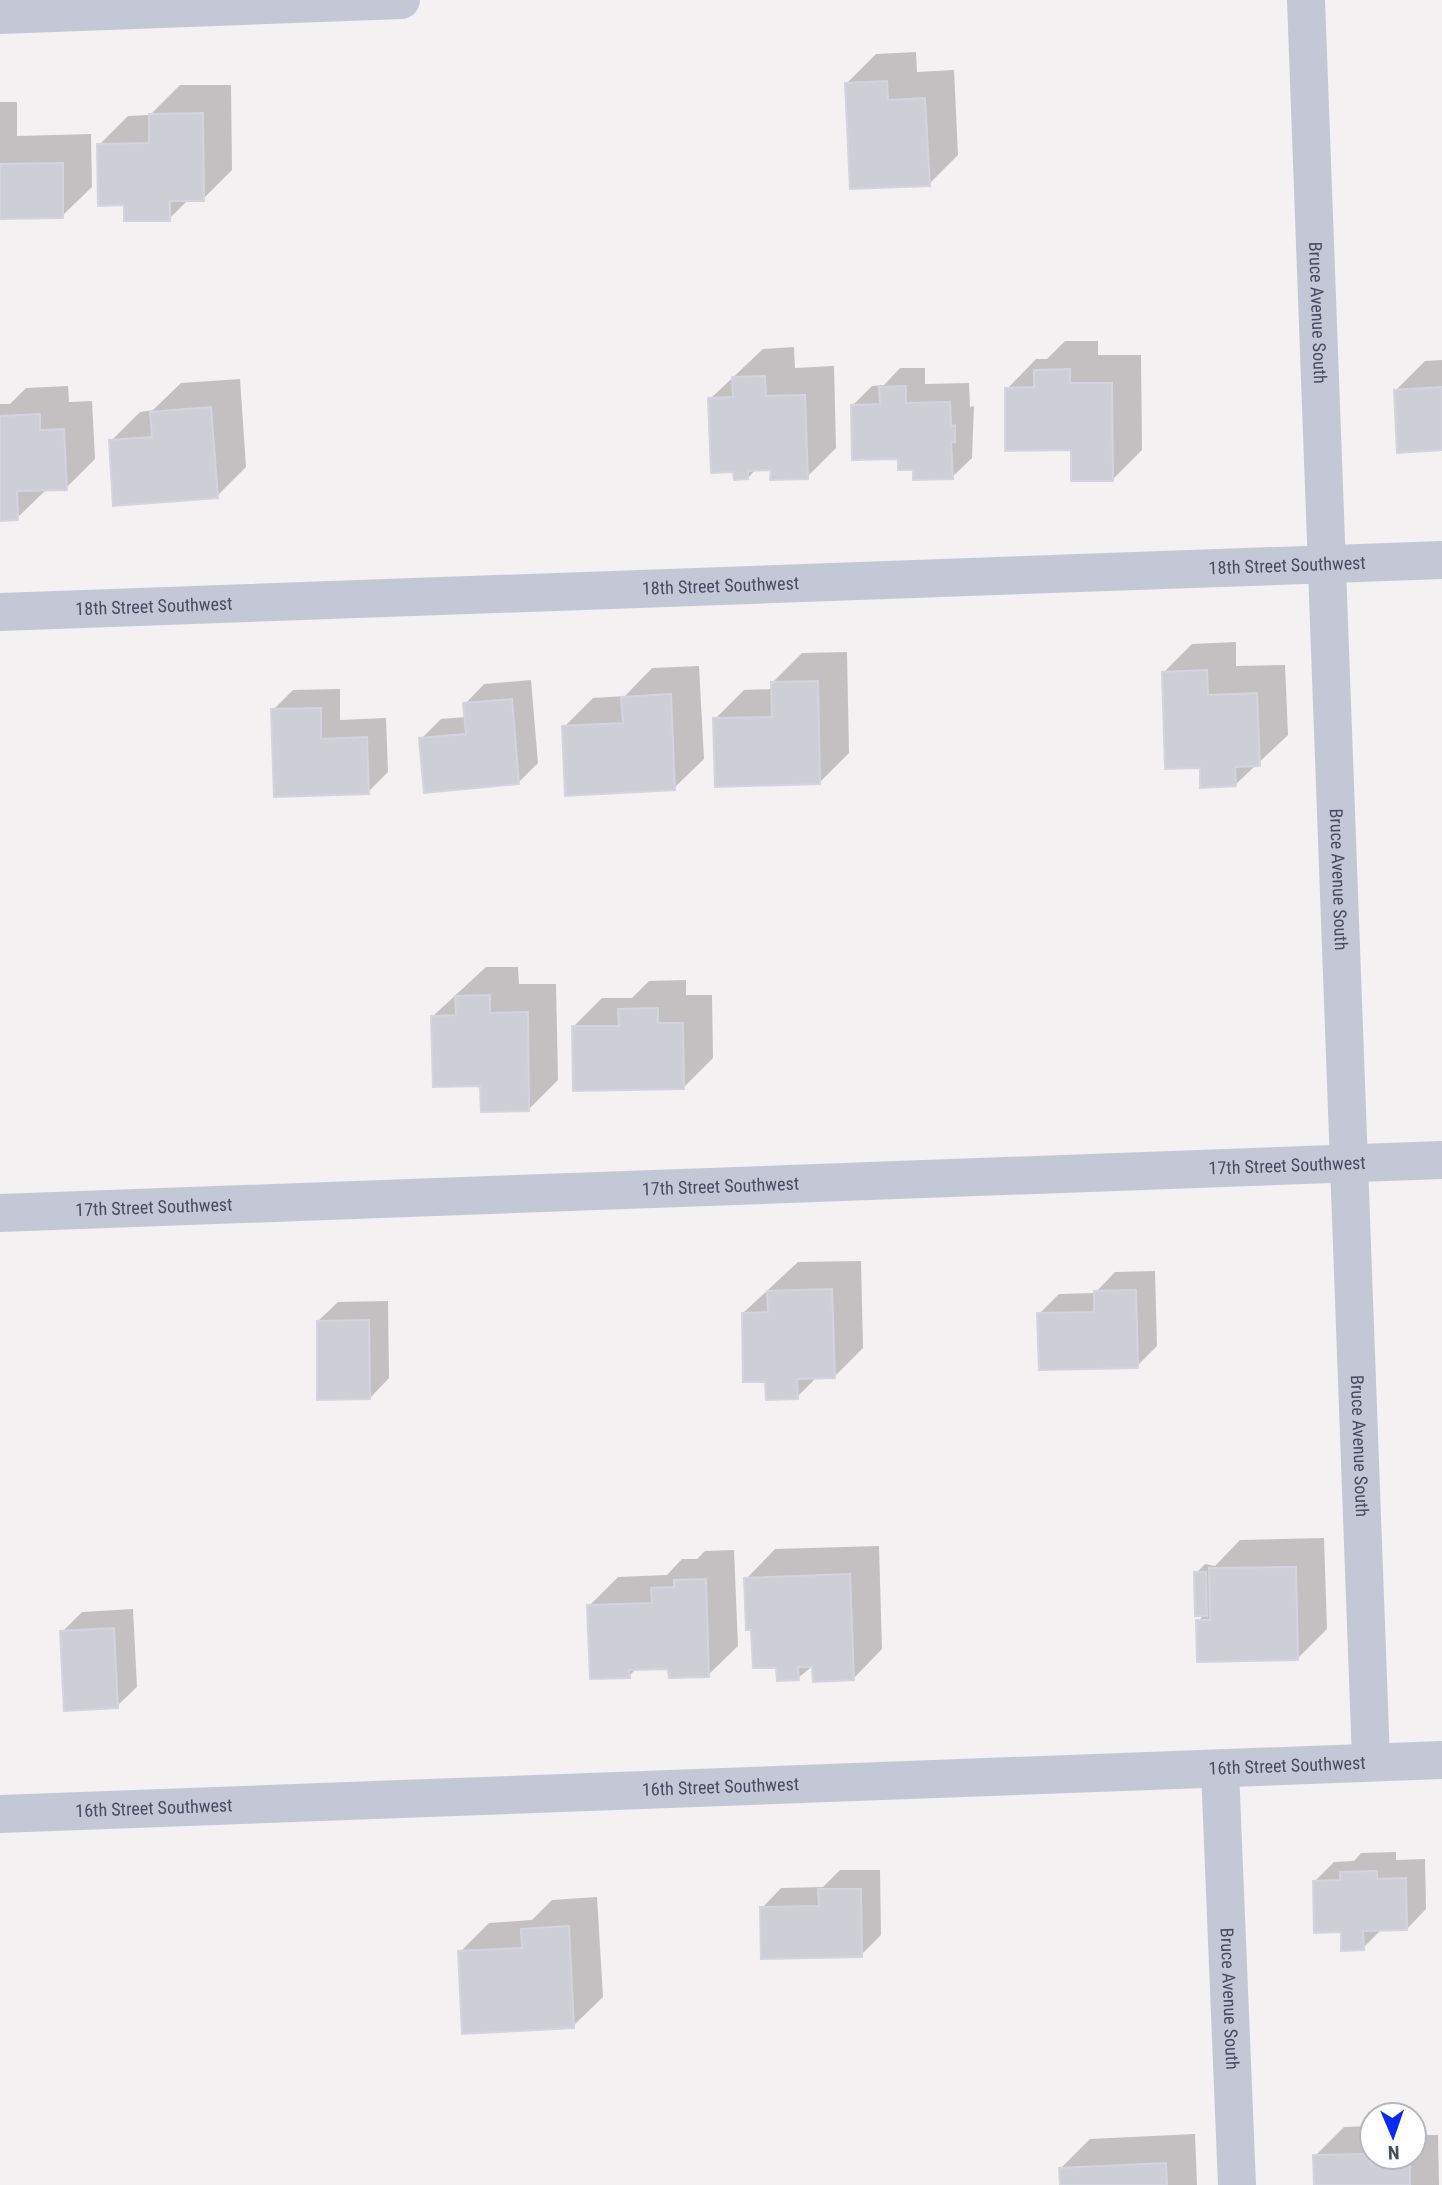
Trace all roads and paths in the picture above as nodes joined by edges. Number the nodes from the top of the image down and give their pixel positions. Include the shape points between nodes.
1 (401, 0) edge
2 (1306, 0) edge
3 (0, 15) edge
4 (1442, 560) edge
5 (1328, 564) junction
6 (0, 612) edge
7 (1442, 1160) edge
8 (1348, 1164) junction
9 (0, 1213) edge
10 (1370, 1760) junction
11 (1442, 1760) edge
12 (1220, 1770) junction
13 (0, 1814) edge
14 (1237, 2185) edge

1 - 3 street
2 - 5 street, Bruce Avenue South
4 - 5 street, 18th Street Southwest
5 - 6 street, 18th Street Southwest
5 - 8 street, Bruce Avenue South
7 - 8 street, 17th Street Southwest
8 - 9 street, 17th Street Southwest
8 - 10 street, Bruce Avenue South
10 - 11 street, 16th Street Southwest
10 - 12 street, 16th Street Southwest
12 - 13 street, 16th Street Southwest
12 - 14 street, Bruce Avenue South

